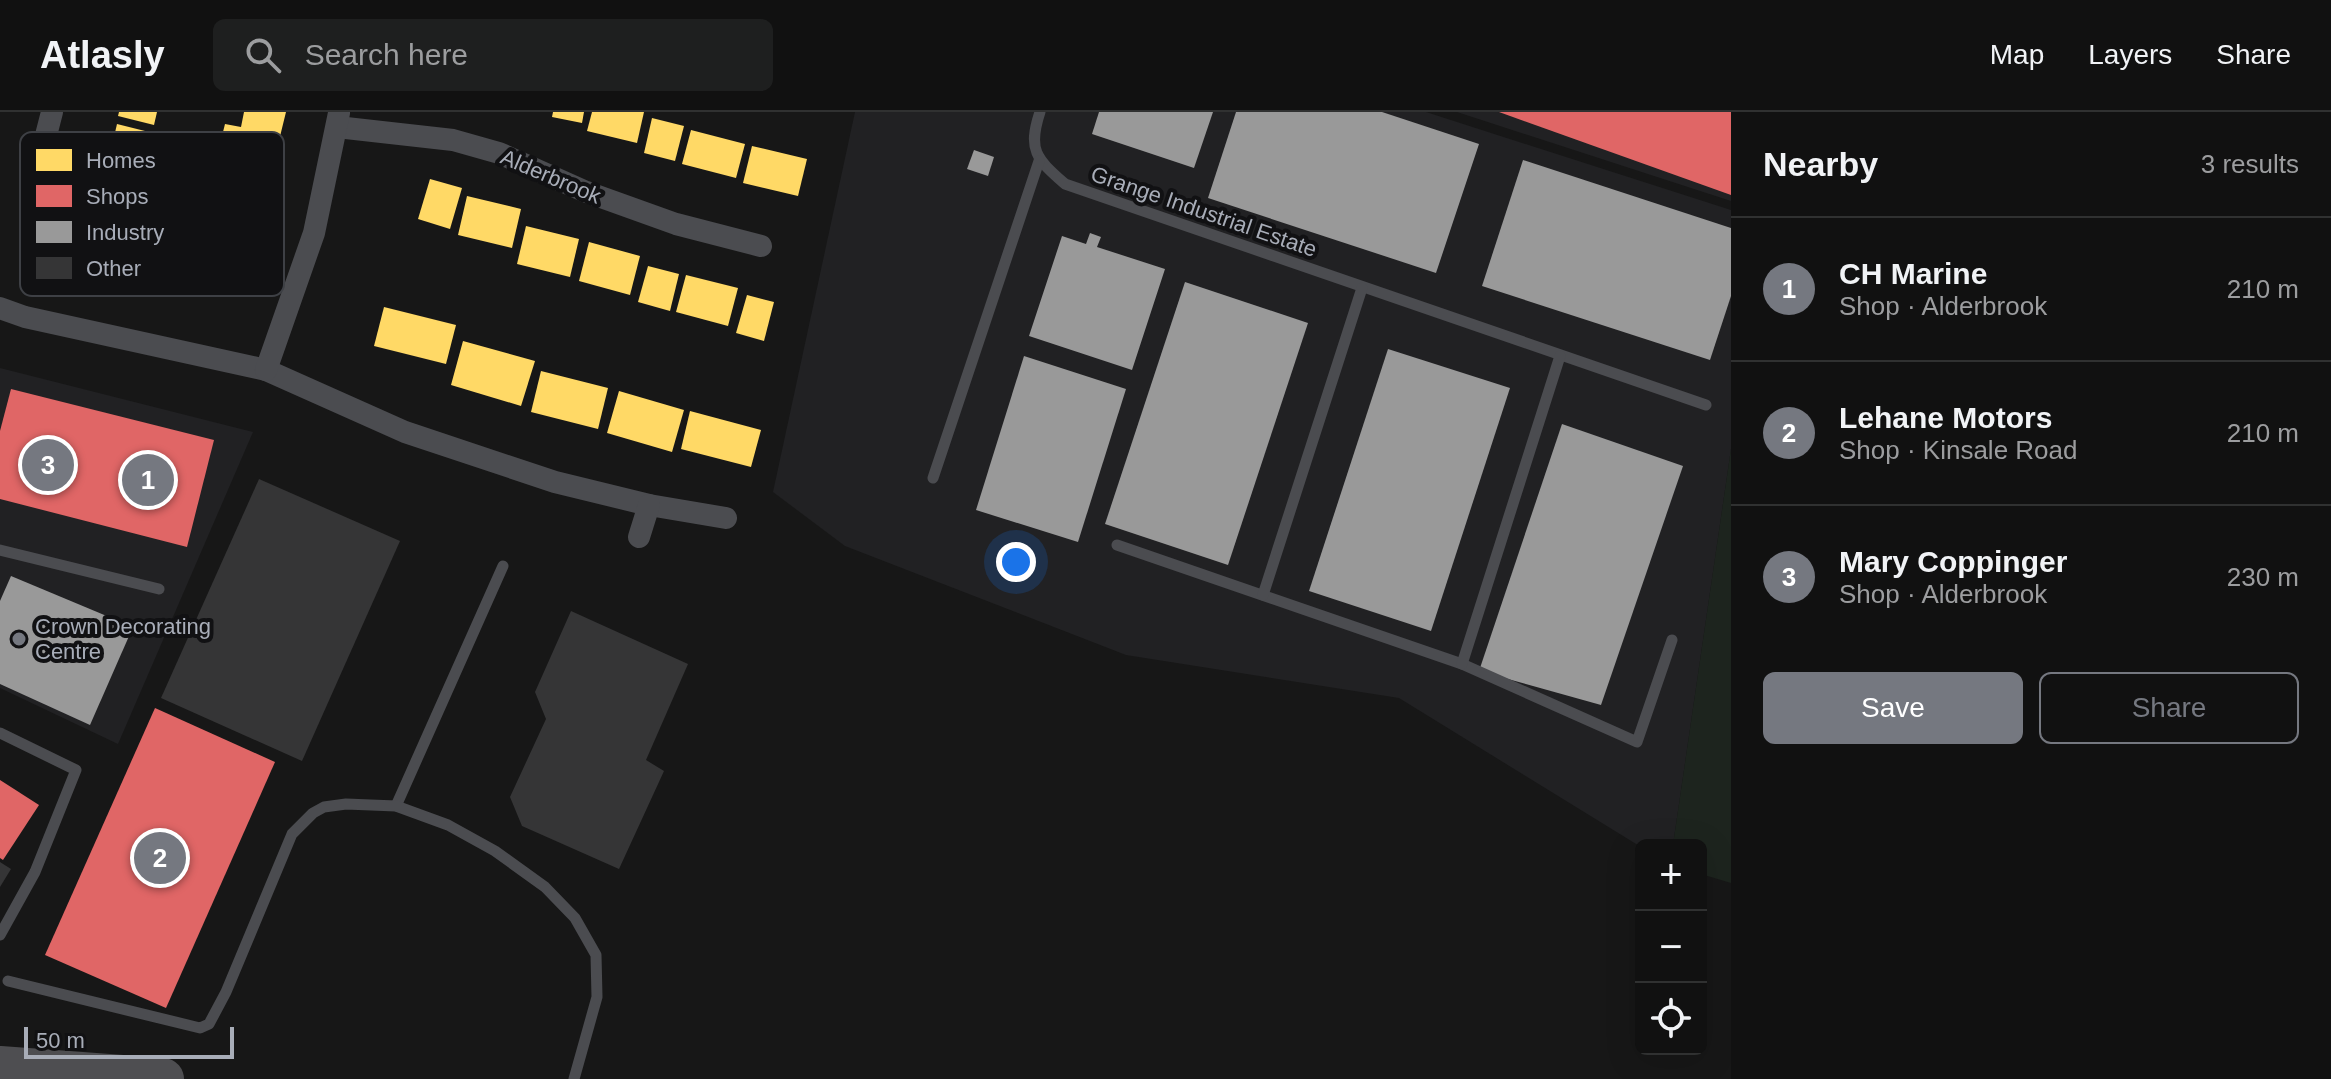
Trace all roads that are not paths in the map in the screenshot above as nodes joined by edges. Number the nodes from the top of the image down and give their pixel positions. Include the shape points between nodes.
1 (52, 112) edge
2 (1040, 112) edge
3 (338, 119) edge
4 (47, 132) edge
5 (1039, 161) junction
6 (761, 246) dead end
7 (1362, 288) junction
8 (0, 308) edge
9 (1560, 356) junction
10 (266, 370) junction
11 (1706, 405) dead end
12 (933, 478) dead end
13 (649, 505) junction
14 (726, 518) dead end
15 (639, 537) dead end
16 (1117, 545) dead end
17 (0, 550) edge
18 (503, 566) dead end
19 (159, 589) dead end
20 (1263, 595) junction
21 (1672, 640) dead end
22 (1462, 664) junction
23 (0, 733) edge
24 (396, 806) junction
25 (0, 935) edge
26 (8, 981) dead end
27 (0, 1067) edge
28 (163, 1079) edge
29 (574, 1079) edge

1 - 4 street
2 - 5 lane via 1033,133
3 - 6 street, Alderbrook via 499,153 676,224
3 - 10 street, Alderbrook via 314,233
5 - 7 lane, Grange Industrial Estate via 1065,184
5 - 12 lane
7 - 9 lane, Grange Industrial Estate
7 - 20 lane
8 - 10 street
9 - 11 lane, Grange Industrial Estate
9 - 22 lane
10 - 13 street via 405,432 555,482
13 - 14 street
13 - 15 street
16 - 20 lane
17 - 19 lane
18 - 24 lane
20 - 22 lane
21 - 22 lane via 1637,742
23 - 25 lane via 76,770 35,872
24 - 26 lane via 324,807 292,834 209,1024 200,1028
24 - 29 lane via 448,825 495,851 545,887 575,918 596,955 597,997
27 - 28 highway

